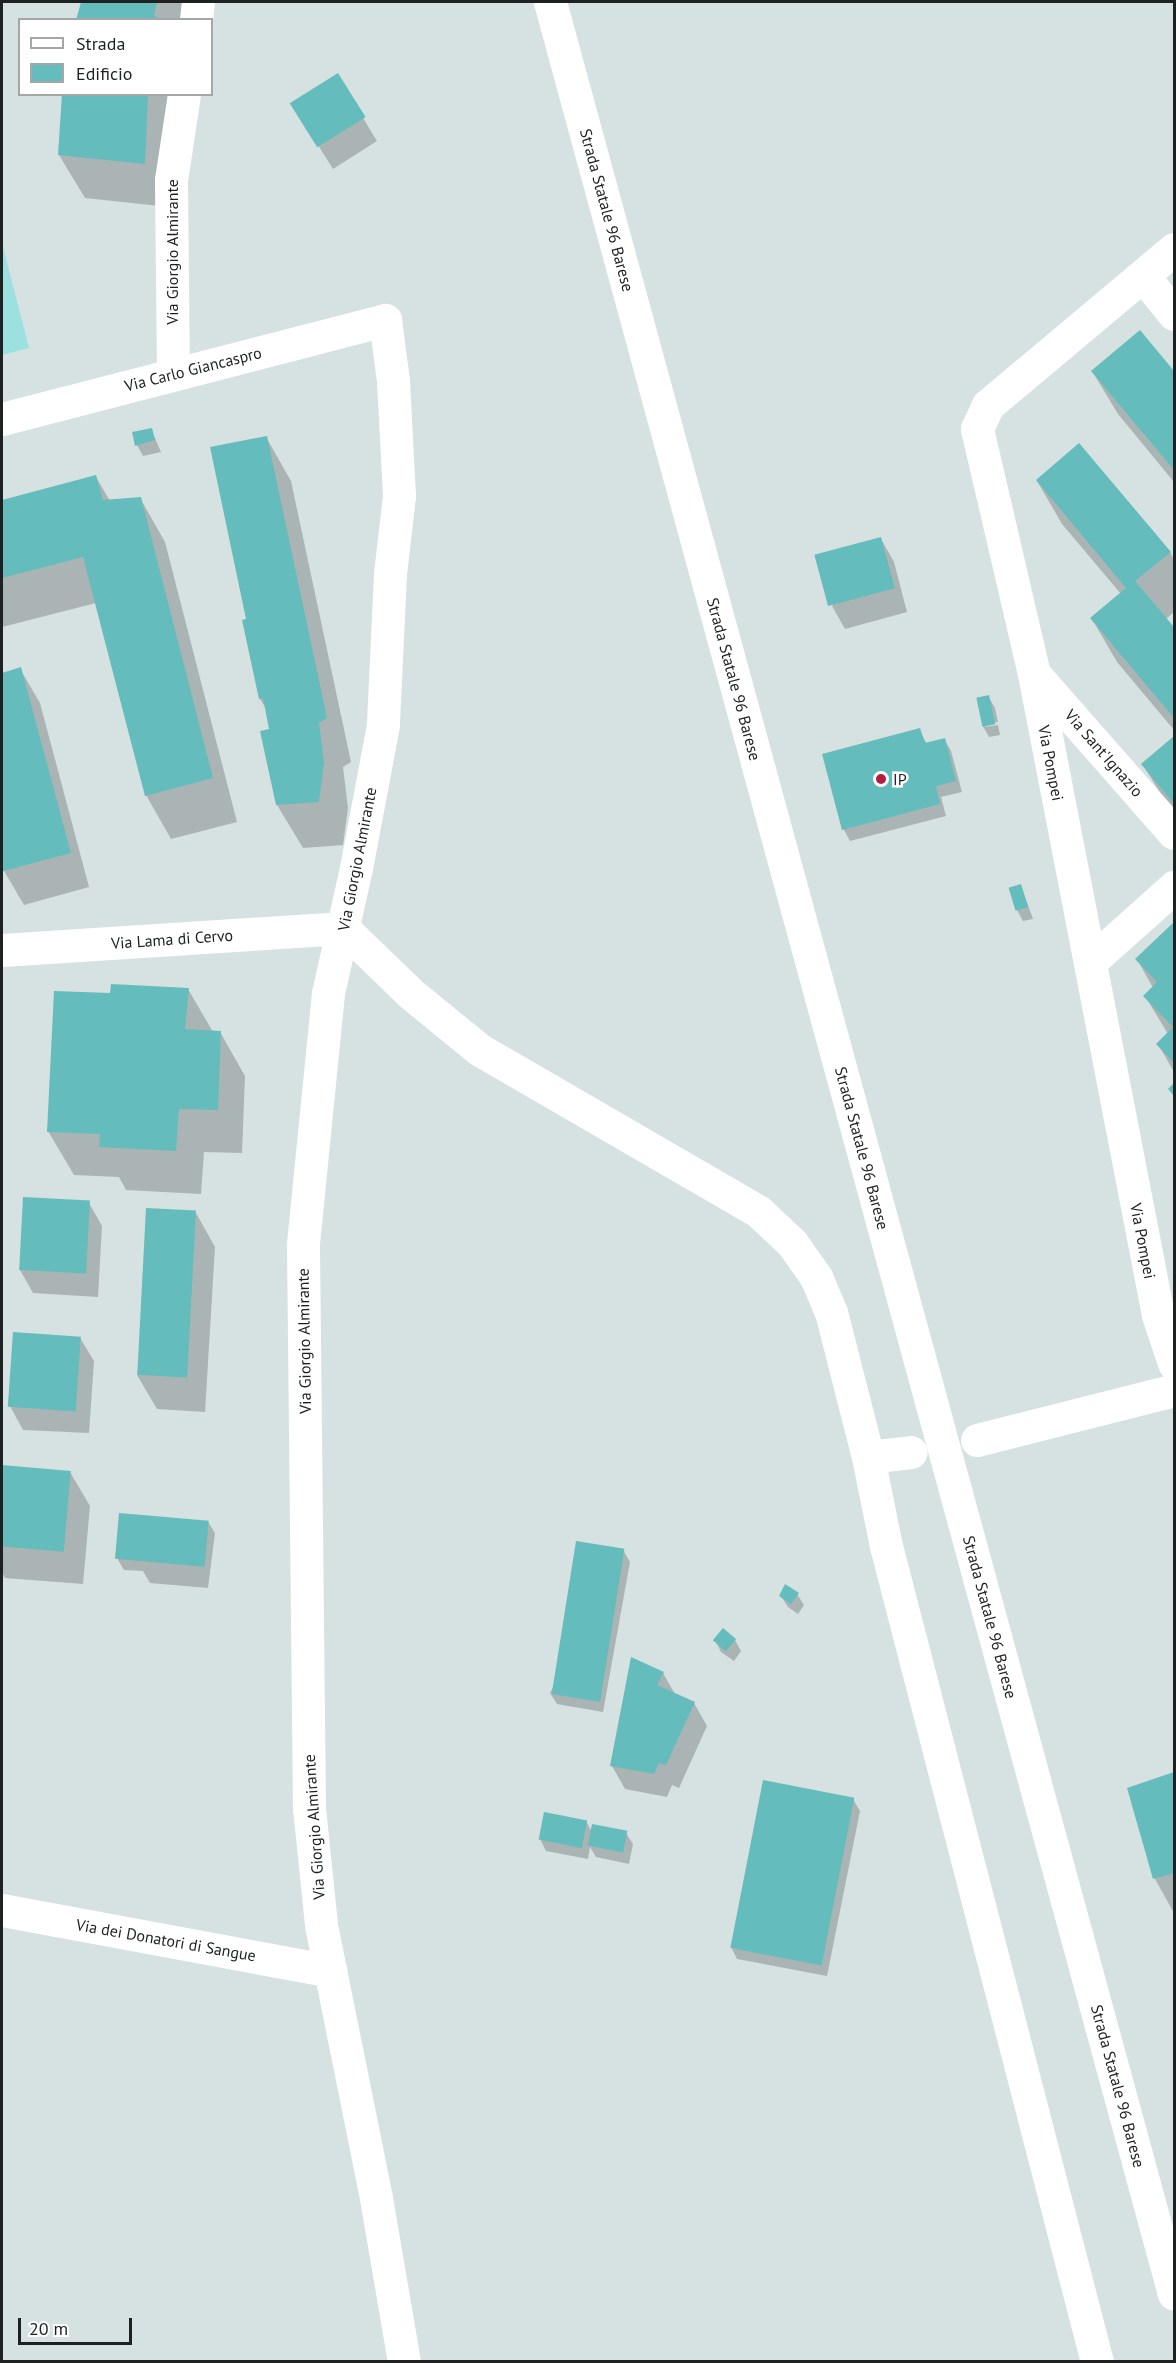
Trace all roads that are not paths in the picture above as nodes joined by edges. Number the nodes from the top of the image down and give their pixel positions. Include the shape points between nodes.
1 (198, 2) edge
2 (550, 2) edge
3 (196, 18) edge
4 (184, 96) edge
5 (1174, 249) edge
6 (1143, 276) junction
7 (1174, 314) edge
8 (384, 320) joint
9 (174, 374) junction
10 (2, 419) edge
11 (1034, 674) junction
12 (1174, 833) edge
13 (1174, 887) edge
14 (343, 928) junction
15 (2, 950) edge
16 (1090, 962) junction
17 (1166, 1308) edge
18 (1174, 1362) edge
19 (1174, 1390) edge
20 (977, 1440) dead end
21 (910, 1452) dead end
22 (868, 1457) junction
23 (2, 1910) edge
24 (330, 1971) junction
25 (1174, 2294) edge
26 (404, 2361) edge
27 (1097, 2361) edge

1 - 3 street
2 - 25 street, Strada Statale 96 Barese
4 - 9 street, Via Giorgio Almirante via 171,180
5 - 6 street, Via Pompei
6 - 7 street
6 - 11 street, Via Pompei via 988,405 977,429
8 - 9 street, Via Carlo Giancaspro
8 - 14 street, Via Giorgio Almirante via 393,381 399,496 390,574 383,725
9 - 10 street, Via Carlo Giancaspro
11 - 12 street, Via Sant'Ignazio
11 - 16 street, Via Pompei
13 - 16 street
14 - 15 street, Via Lama di Cervo
14 - 22 street via 410,993 480,1050 759,1212 792,1243 816,1277 831,1312
14 - 24 street, Via Giorgio Almirante via 328,993 303,1245 309,1808 321,1925
16 - 17 street, Via Pompei
17 - 18 street, Via Pompei
19 - 20 street
21 - 22 street
22 - 27 street via 886,1545
23 - 24 street, Via dei Donatori di Sangue
24 - 26 street, Via Giorgio Almirante

